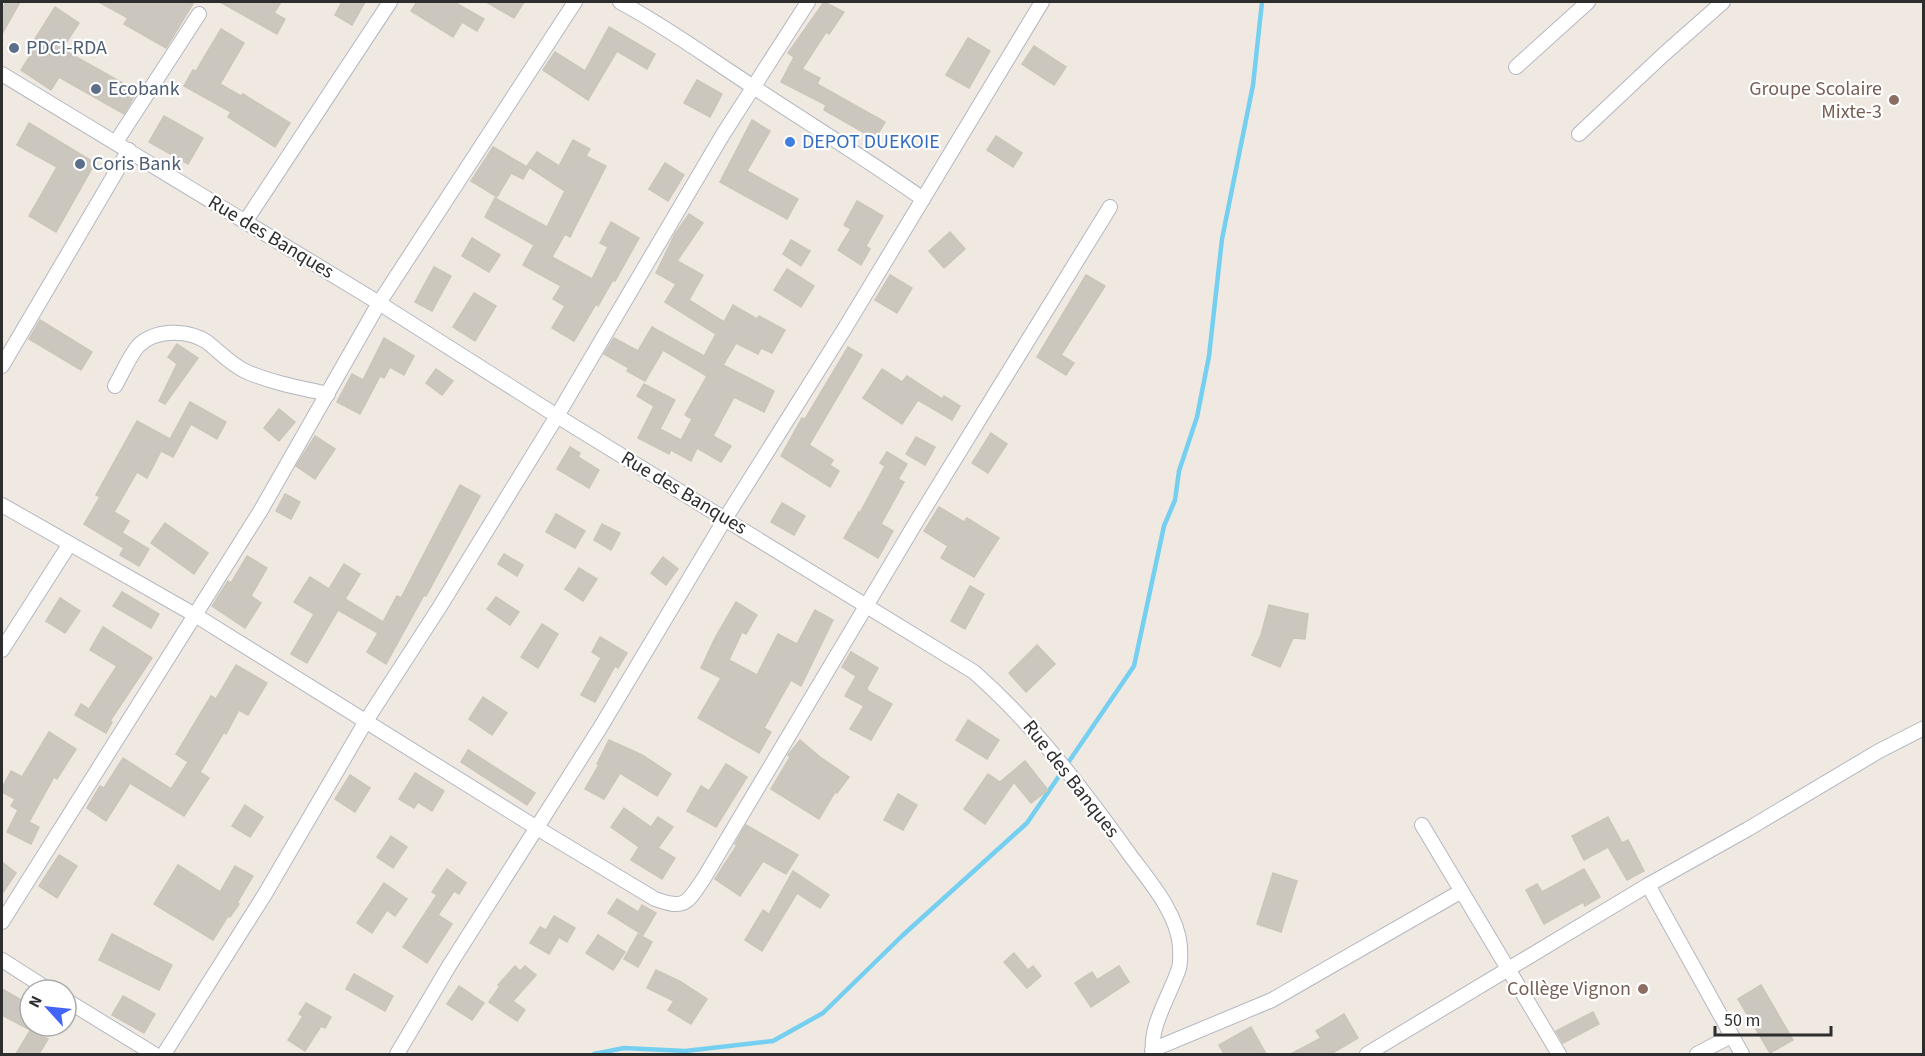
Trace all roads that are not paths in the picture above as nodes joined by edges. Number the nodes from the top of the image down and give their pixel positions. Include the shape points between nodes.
1 (390, 2) edge
2 (575, 2) edge
3 (620, 2) edge
4 (807, 2) edge
5 (1042, 2) edge
6 (1588, 2) edge
7 (1723, 2) edge
8 (198, 14) dead end
9 (1516, 67) dead end
10 (2, 74) edge
11 (754, 87) junction
12 (1580, 134) dead end
13 (116, 142) junction
14 (129, 150) junction
15 (923, 198) junction
16 (1110, 207) dead end
17 (245, 222) junction
18 (380, 303) junction
19 (2, 366) edge
20 (115, 386) dead end
21 (327, 394) junction
22 (557, 416) junction
23 (2, 505) edge
24 (725, 519) junction
25 (69, 544) junction
26 (866, 605) junction
27 (195, 615) junction
28 (2, 650) edge
29 (366, 721) junction
30 (1923, 728) edge
31 (1422, 825) dead end
32 (537, 828) junction
33 (1648, 885) junction
34 (1460, 892) junction
35 (2, 922) edge
36 (2, 960) edge
37 (1509, 971) junction
38 (30, 978) edge
39 (78, 1007) edge
40 (1731, 1036) junction
41 (1153, 1052) edge
42 (154, 1054) edge
43 (164, 1054) edge
44 (397, 1054) edge
45 (1367, 1054) edge
46 (1559, 1054) edge
47 (1697, 1054) edge
48 (1742, 1054) edge

1 - 17 street
2 - 18 street
3 - 11 street
4 - 11 street
5 - 15 street
6 - 9 street
7 - 12 street
8 - 13 street
10 - 13 street, Rue des Banques
11 - 15 street
11 - 22 street
13 - 14 street, Rue des Banques
14 - 17 street, Rue des Banques
14 - 19 street
15 - 24 street
16 - 26 street
17 - 18 street, Rue des Banques
18 - 21 street
18 - 22 street, Rue des Banques
20 - 21 street via 138,346 156,335 176,333 205,341 246,372
21 - 27 street
22 - 24 street, Rue des Banques
22 - 29 street
23 - 25 street
24 - 26 street, Rue des Banques
24 - 32 street
25 - 27 street
25 - 28 street
26 - 32 street via 704,878 683,903 675,905 655,899
26 - 41 street, Rue des Banques via 974,672 1027,722 1102,816 1172,915 1180,943 1180,966 1156,1027
27 - 29 street
27 - 35 street
29 - 32 street
29 - 43 street via 265,894
30 - 33 street
31 - 34 street
32 - 44 street
33 - 37 street
33 - 40 street
34 - 37 street
34 - 41 street via 1272,1000
36 - 38 street
37 - 45 street
37 - 46 street
39 - 42 street
40 - 47 street
40 - 48 street

